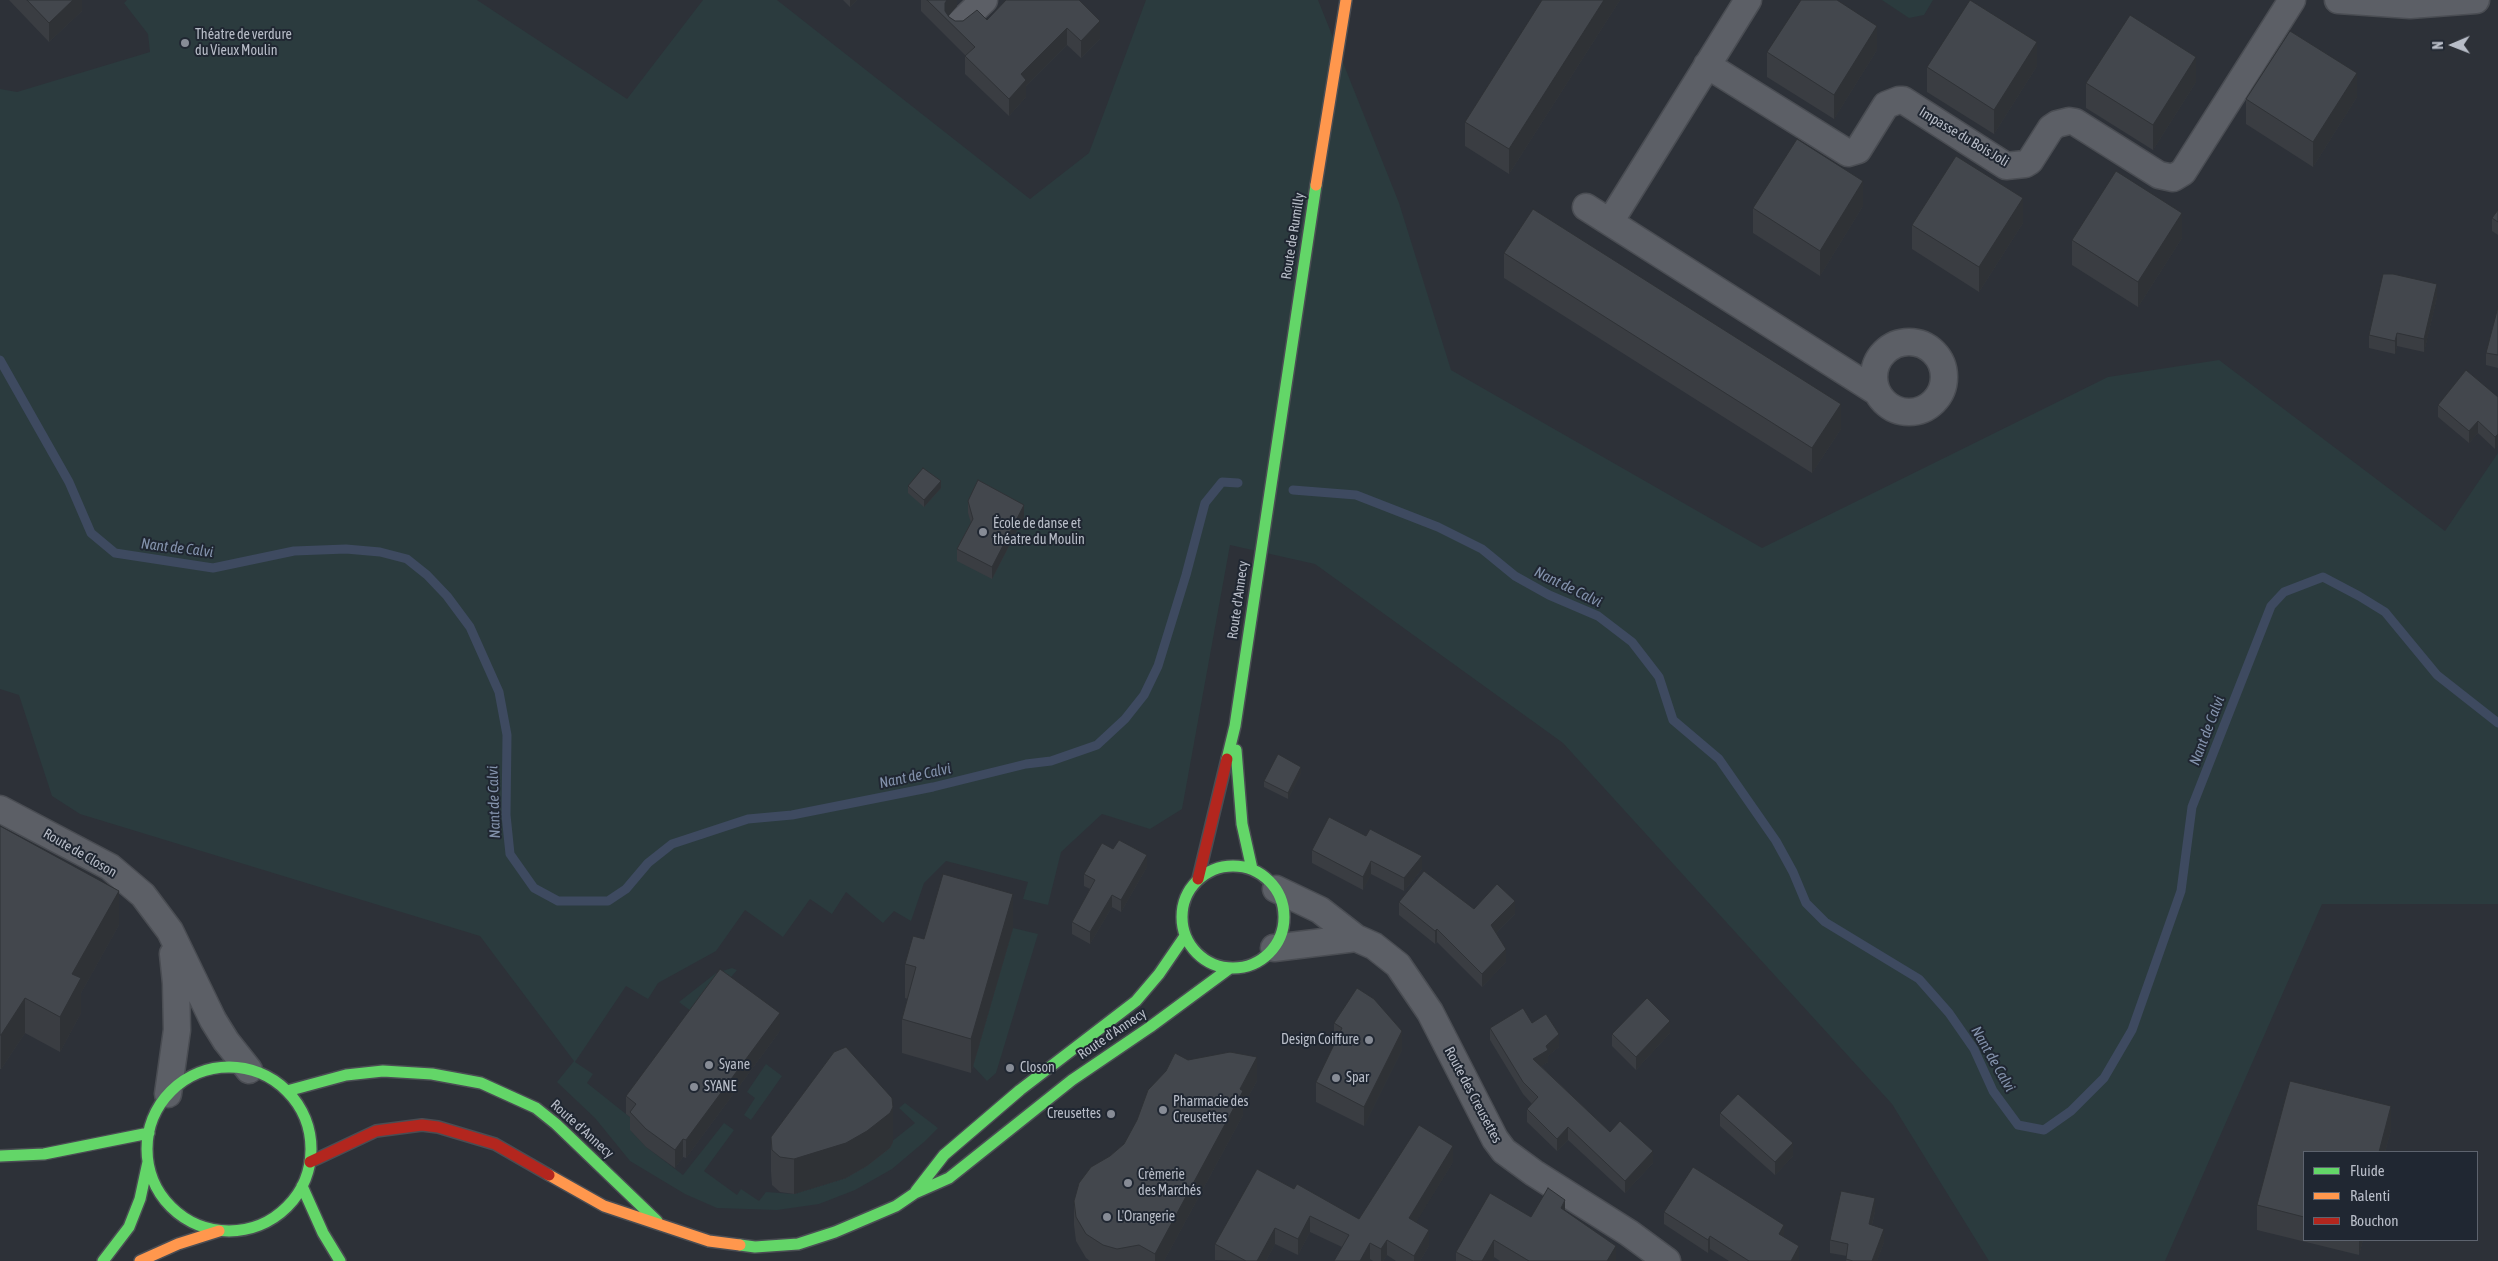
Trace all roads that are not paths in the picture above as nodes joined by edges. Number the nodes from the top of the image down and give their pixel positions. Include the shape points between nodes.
1 (984, 0) edge
2 (1346, 0) edge
3 (1748, 0) edge
4 (2292, 0) edge
5 (2338, 0) edge
6 (2476, 0) edge
7 (959, 24) edge
8 (1707, 65) junction
9 (1586, 207) dead end
10 (1610, 222) junction
11 (1877, 392) dead end
12 (1271, 478) joint
13 (1235, 726) junction
14 (0, 809) edge
15 (1252, 869) junction
16 (1198, 879) junction
17 (1276, 889) junction
18 (170, 931) junction
19 (1186, 936) junction
20 (1356, 938) junction
21 (1274, 948) junction
22 (1230, 968) junction
23 (249, 1070) junction
24 (287, 1091) junction
25 (168, 1094) junction
26 (149, 1133) junction
27 (0, 1156) edge
28 (148, 1162) junction
29 (310, 1162) junction
30 (302, 1186) junction
31 (915, 1193) junction
32 (664, 1227) junction
33 (219, 1231) junction
34 (103, 1261) edge
35 (140, 1261) edge
36 (340, 1261) edge
37 (1667, 1261) edge

1 - 7 street
2 - 12 main road, Route de Rumilly
3 - 8 street
4 - 8 street, Impasse du Bois Joli via 2183,172 2173,178 2159,175 2069,121 2051,128 2030,161 2006,166 1903,100 1886,105 1858,150 1848,153
5 - 6 street via 2410,5
8 - 10 street
9 - 10 street
10 - 11 street
12 - 13 main road, Route d'Annecy
13 - 15 main road, Route d'Annecy via 1242,824
13 - 16 main road, Route d'Annecy
14 - 18 street, Route de Closon via 110,867 143,895
15 - 16 main road via 1233,866 1214,869
15 - 17 main road
16 - 19 main road via 1186,896 1181,916
17 - 20 street, Route des Creusettes via 1320,910
17 - 21 main road via 1283,909 1283,929
18 - 23 street, Route de Closon via 214,1020
18 - 25 street via 177,1030
19 - 22 main road via 1203,959
19 - 31 main road, Route d'Annecy via 1136,1001 1020,1090 944,1155
20 - 21 street
20 - 37 street, Route des Creusettes via 1387,956 1412,984 1504,1151
21 - 22 main road via 1255,964
22 - 31 main road, Route d'Annecy via 1072,1080 949,1178
23 - 24 main road via 270,1078
23 - 25 main road via 227,1067 206,1070 185,1080
24 - 29 main road via 302,1112 310,1136
24 - 32 main road, Route d'Annecy via 346,1075 383,1072 432,1074 482,1083 536,1108
25 - 26 main road via 156,1112
26 - 27 main road via 44,1154
26 - 28 main road
28 - 33 main road via 154,1183 180,1216 198,1226
28 - 34 main road via 129,1227
29 - 30 main road
29 - 32 main road, Route d'Annecy via 376,1131 414,1126 438,1127 495,1144 604,1206
30 - 33 main road via 288,1207 268,1222 244,1230
30 - 36 main road via 322,1233
31 - 32 main road, Route d'Annecy via 896,1206 798,1244 754,1247 709,1241
33 - 35 main road

